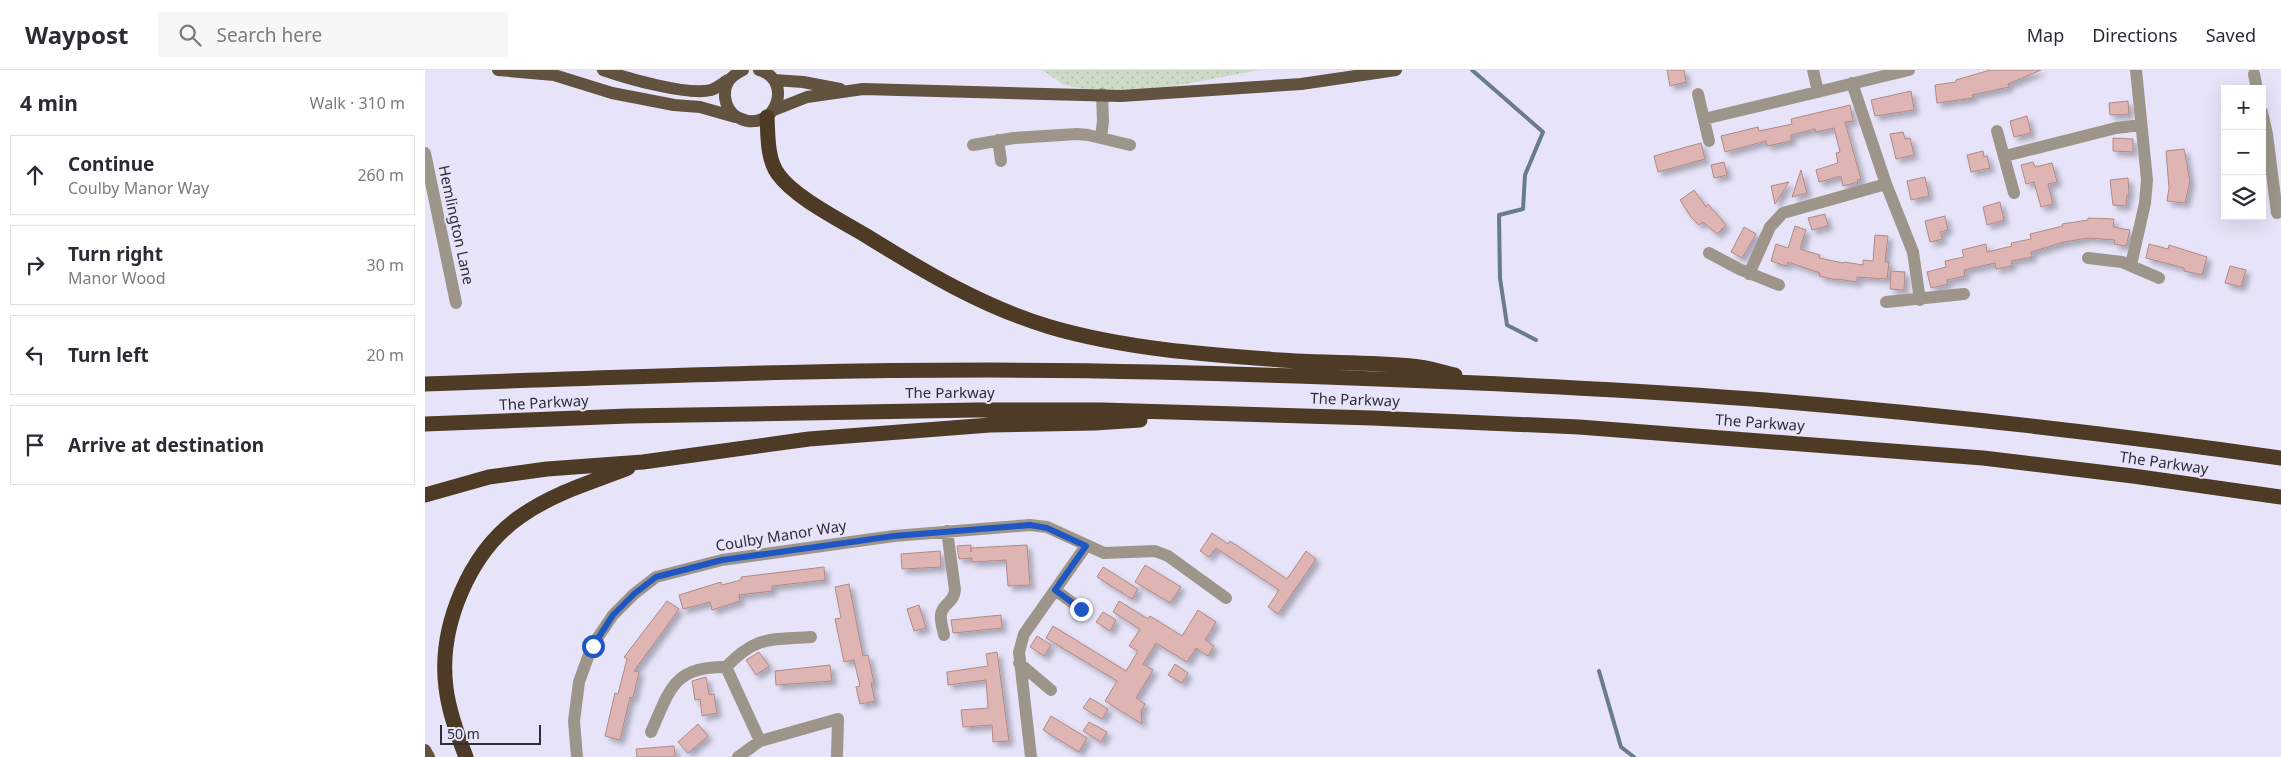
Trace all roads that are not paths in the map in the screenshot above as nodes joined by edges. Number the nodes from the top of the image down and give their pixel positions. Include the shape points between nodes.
1 (498, 70) edge
2 (603, 70) edge
3 (762, 70) edge
4 (1396, 70) edge
5 (1813, 70) edge
6 (1909, 70) edge
7 (2136, 70) edge
8 (735, 74) edge
9 (2254, 74) dead end
10 (774, 80) junction
11 (1852, 83) junction
12 (2256, 85) edge
13 (847, 90) junction
14 (1818, 92) junction
15 (1102, 94) junction
16 (1698, 94) dead end
17 (771, 114) junction
18 (735, 117) junction
19 (1704, 120) junction
20 (2141, 125) junction
21 (2266, 130) edge
22 (1997, 131) dead end
23 (2281, 133) edge
24 (2267, 134) junction
25 (1101, 138) junction
26 (997, 140) junction
27 (1709, 141) dead end
28 (973, 145) dead end
29 (1130, 145) dead end
30 (425, 153) edge
31 (2005, 156) junction
32 (1001, 162) dead end
33 (1886, 184) junction
34 (2014, 193) dead end
35 (2277, 213) dead end
36 (1709, 253) dead end
37 (2088, 258) dead end
38 (2131, 265) junction
39 (1749, 274) junction
40 (2159, 278) dead end
41 (1779, 285) dead end
42 (1964, 294) dead end
43 (1920, 300) junction
44 (1886, 302) dead end
45 (456, 303) dead end
46 (425, 384) edge
47 (1500, 384) junction
48 (1213, 414) junction
49 (425, 424) edge
50 (2281, 458) edge
51 (643, 462) junction
52 (425, 495) edge
53 (2281, 497) edge
54 (947, 531) junction
55 (1086, 546) junction
56 (1055, 590) junction
57 (1226, 598) dead end
58 (1081, 609) dead end
59 (944, 635) dead end
60 (811, 637) dead end
61 (1019, 663) junction
62 (726, 667) junction
63 (1051, 690) dead end
64 (651, 732) dead end
65 (760, 741) junction
66 (425, 750) edge
67 (429, 757) edge
68 (466, 757) edge
69 (577, 757) edge
70 (738, 757) edge
71 (837, 757) edge
72 (1031, 757) edge

1 - 18 main road via 554,75 612,93 700,107
2 - 8 main road via 692,91 711,90
3 - 10 main road
4 - 15 main road via 1301,84 1176,94
5 - 14 street
6 - 11 street
7 - 20 street
8 - 18 main road via 725,92 725,102
9 - 12 street
10 - 13 main road
10 - 17 main road via 778,95
11 - 14 street
11 - 33 street
13 - 15 main road
13 - 17 main road via 795,100
14 - 19 street
15 - 25 street
16 - 19 street
17 - 18 main road via 757,122
17 - 47 highway via 771,156 777,174 800,195 962,292 1050,327 1160,349 1296,361 1413,366
19 - 27 street
20 - 31 street via 2116,128
20 - 38 street via 2147,180
21 - 24 street
22 - 31 street
23 - 24 street
24 - 35 street
25 - 26 street via 1069,135
25 - 29 street
26 - 28 street
26 - 32 street
30 - 45 street, Hemlington Lane
31 - 34 street
33 - 39 street via 1783,213 1770,227
33 - 43 street via 1913,252
36 - 39 street
37 - 38 street
38 - 40 street
39 - 41 street
42 - 43 street
43 - 44 street
46 - 47 highway, The Parkway via 639,376 967,372 1151,372
47 - 50 highway, The Parkway via 1927,414 2125,436
48 - 49 highway, The Parkway via 1102,410 806,412
48 - 51 highway via 1095,424 991,425 899,431 809,439
48 - 53 highway, The Parkway via 1579,427 1823,445 1992,459
51 - 52 highway via 489,477
51 - 68 highway via 579,484 545,501 495,538 473,566 458,601 446,644 446,686 453,725
54 - 55 street, Coulby Manor Way via 1030,525 1047,528
54 - 59 street via 955,598 941,611
54 - 69 street, Coulby Manor Way via 722,560 656,577 613,615 593,646 579,682 574,721
55 - 56 street
55 - 57 street, Coulby Manor Way via 1104,553 1155,551 1168,556
56 - 58 street
56 - 61 street via 1024,634
60 - 62 street via 764,640 742,650
61 - 63 street
61 - 72 street
62 - 64 street via 713,666 688,672 672,686
62 - 65 street
65 - 70 street
65 - 71 street via 838,719
66 - 67 main road

